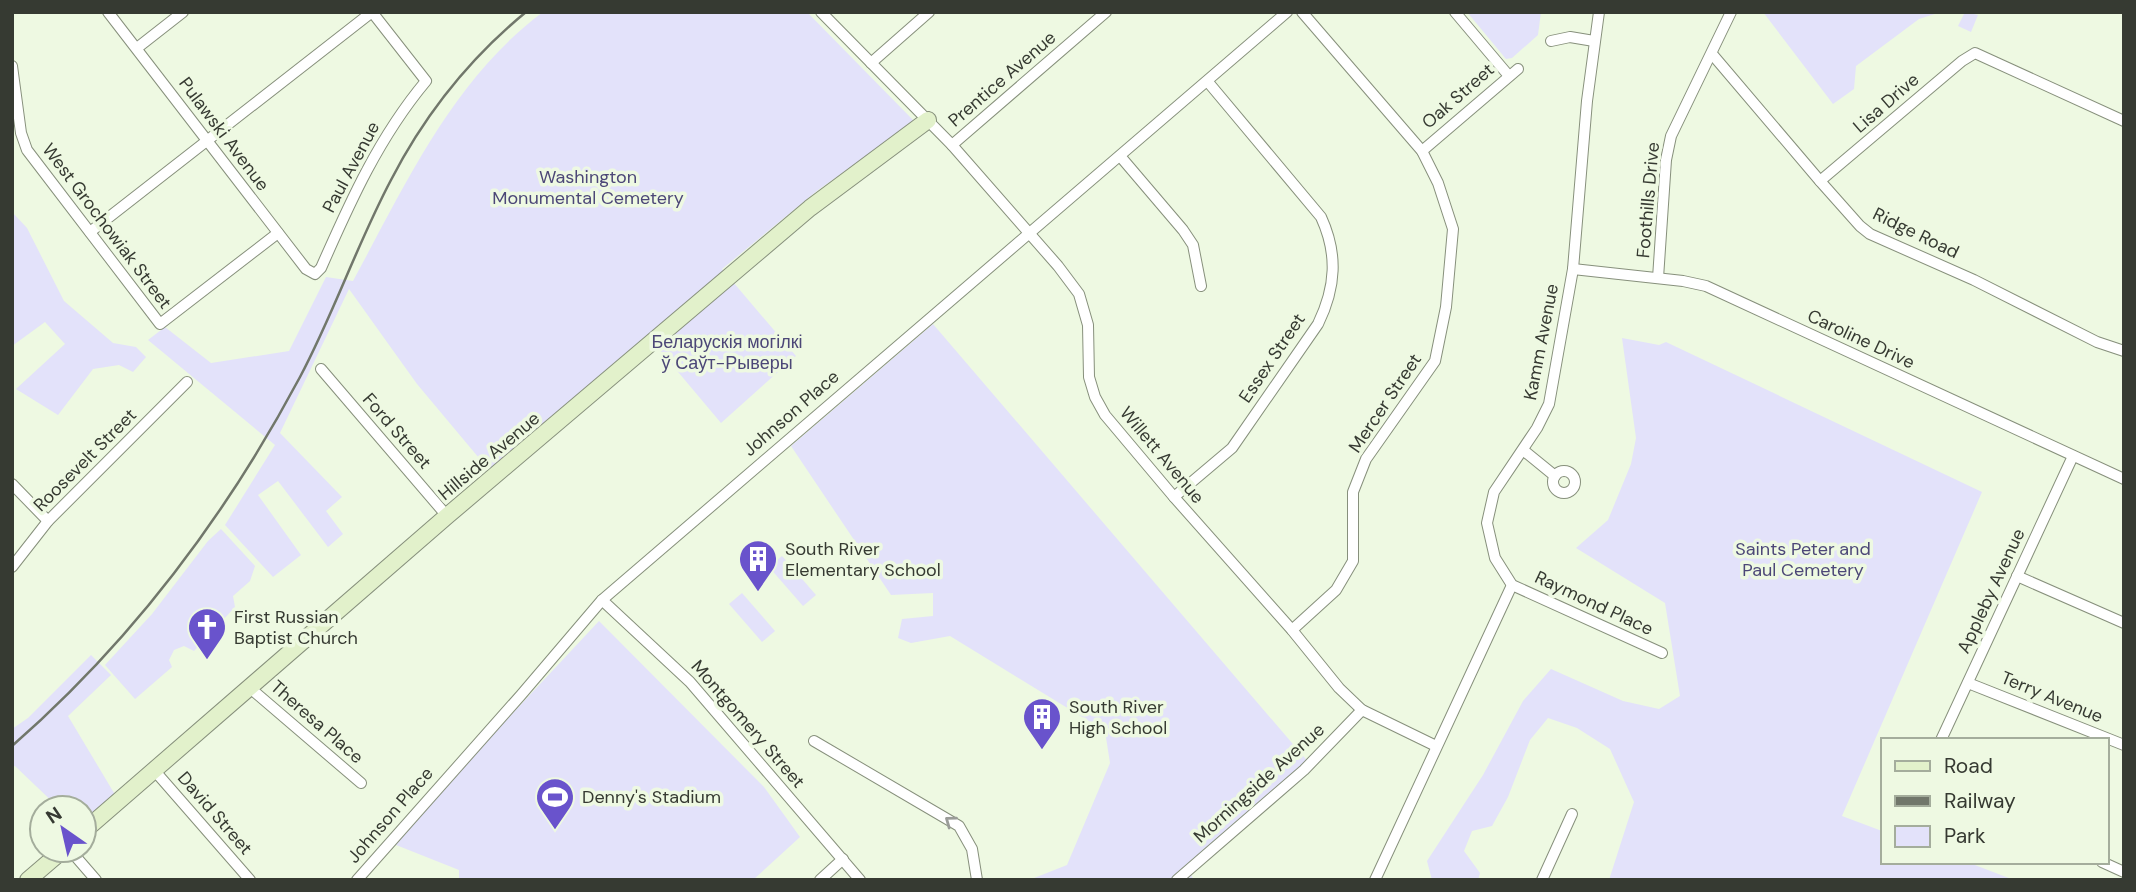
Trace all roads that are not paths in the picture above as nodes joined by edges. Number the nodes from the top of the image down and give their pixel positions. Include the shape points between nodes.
1 (108, 12) edge
2 (183, 12) edge
3 (372, 12) edge
4 (821, 12) edge
5 (929, 12) edge
6 (1106, 12) edge
7 (1287, 12) edge
8 (1302, 12) edge
9 (1455, 12) edge
10 (1599, 12) edge
11 (1731, 12) edge
12 (1551, 41) dead end
13 (1594, 41) junction
14 (136, 48) junction
15 (1712, 54) junction
16 (871, 63) junction
17 (12, 66) edge
18 (1208, 82) junction
19 (928, 120) junction
20 (2124, 121) edge
21 (208, 141) junction
22 (952, 145) junction
23 (1422, 151) junction
24 (1120, 156) junction
25 (1820, 181) junction
26 (90, 232) junction
27 (278, 233) junction
28 (1029, 234) junction
29 (1573, 269) junction
30 (315, 274) joint
31 (1658, 278) junction
32 (1201, 286) dead end
33 (2124, 351) edge
34 (321, 369) dead end
35 (187, 383) dead end
36 (1523, 450) junction
37 (2073, 456) junction
38 (1555, 475) dead end
39 (2124, 479) edge
40 (12, 484) edge
41 (1174, 497) junction
42 (447, 516) junction
43 (48, 521) junction
44 (12, 567) edge
45 (2017, 576) junction
46 (1512, 585) junction
47 (602, 600) junction
48 (2124, 623) edge
49 (1292, 630) junction
50 (1662, 653) dead end
51 (1968, 683) junction
52 (250, 688) junction
53 (1362, 710) junction
54 (1942, 738) edge
55 (2106, 738) edge
56 (814, 741) dead end
57 (1436, 746) junction
58 (154, 770) junction
59 (361, 783) dead end
60 (1572, 814) dead end
61 (98, 819) edge
62 (843, 859) junction
63 (47, 864) edge
64 (82, 864) edge
65 (2106, 864) edge
66 (2124, 872) edge
67 (28, 880) edge
68 (96, 880) edge
69 (250, 880) edge
70 (357, 880) edge
71 (820, 880) edge
72 (860, 880) edge
73 (977, 880) edge
74 (1177, 880) edge
75 (1375, 880) edge
76 (1542, 880) edge

1 - 14 street, Pulawski Avenue
2 - 14 street
3 - 21 street
3 - 30 street, Paul Avenue via 426,81 382,142
4 - 16 street, Willett Avenue
5 - 16 street
6 - 22 street, Prentice Avenue
7 - 18 street, Johnson Place
8 - 23 street, Mercer Street
9 - 23 street, Oak Street via 1514,72
10 - 13 street, Kamm Avenue
11 - 15 street, Foothills Drive
12 - 13 street via 1570,37
13 - 29 street, Kamm Avenue
14 - 21 street, Pulawski Avenue
15 - 25 street, Ridge Road
15 - 31 street, Foothills Drive via 1671,136
16 - 19 street, Willett Avenue
17 - 26 street, West Grochowiak Street via 27,150
18 - 24 street, Johnson Place
18 - 41 street, Essex Street via 1321,217 1334,255 1318,324 1232,448
19 - 22 street, Willett Avenue
19 - 42 street, Hillside Avenue via 810,208
20 - 25 street, Lisa Drive via 1975,53
21 - 26 street
21 - 27 street, Pulawski Avenue
22 - 28 street, Willett Avenue
23 - 49 street, Mercer Street via 1453,229 1446,307 1435,361 1366,459 1353,492 1353,561 1336,590
24 - 28 street, Johnson Place
24 - 32 street via 1184,230 1193,245
25 - 33 street, Ridge Road via 1870,234
26 - 27 street, West Grochowiak Street via 160,324
27 - 30 street, Pulawski Avenue via 306,270
28 - 41 street, Willett Avenue via 1079,295 1088,325 1089,377 1104,415
28 - 47 street, Johnson Place
29 - 31 street, Caroline Drive
29 - 36 street, Kamm Avenue via 1549,404
31 - 37 street, Caroline Drive via 1706,286
34 - 42 street, Ford Street
35 - 43 street, Roosevelt Street
36 - 38 street
36 - 46 street, Kamm Avenue via 1494,492 1487,523 1495,558
37 - 39 street, Caroline Drive
37 - 45 street, Appleby Avenue
40 - 43 street
41 - 49 street, Willett Avenue
42 - 52 street, Hillside Avenue
43 - 44 street, Roosevelt Street
45 - 48 street
45 - 51 street, Appleby Avenue
46 - 50 street, Raymond Place
46 - 57 street
47 - 62 street, Montgomery Street via 690,682
47 - 70 street, Johnson Place
49 - 53 street, Willett Avenue
51 - 54 street, Appleby Avenue
51 - 55 street, Terry Avenue
52 - 58 street, Hillside Avenue
52 - 59 street, Theresa Place
53 - 57 street, Willett Avenue
53 - 74 street, Morningside Avenue via 1304,769
73 -> 56 street via 972,849 959,826
57 - 75 street
58 - 61 street, Hillside Avenue
58 - 69 street, David Street
60 - 76 street
62 - 71 street
62 - 72 street, Montgomery Street
63 - 67 street
64 - 68 street
65 - 66 street

